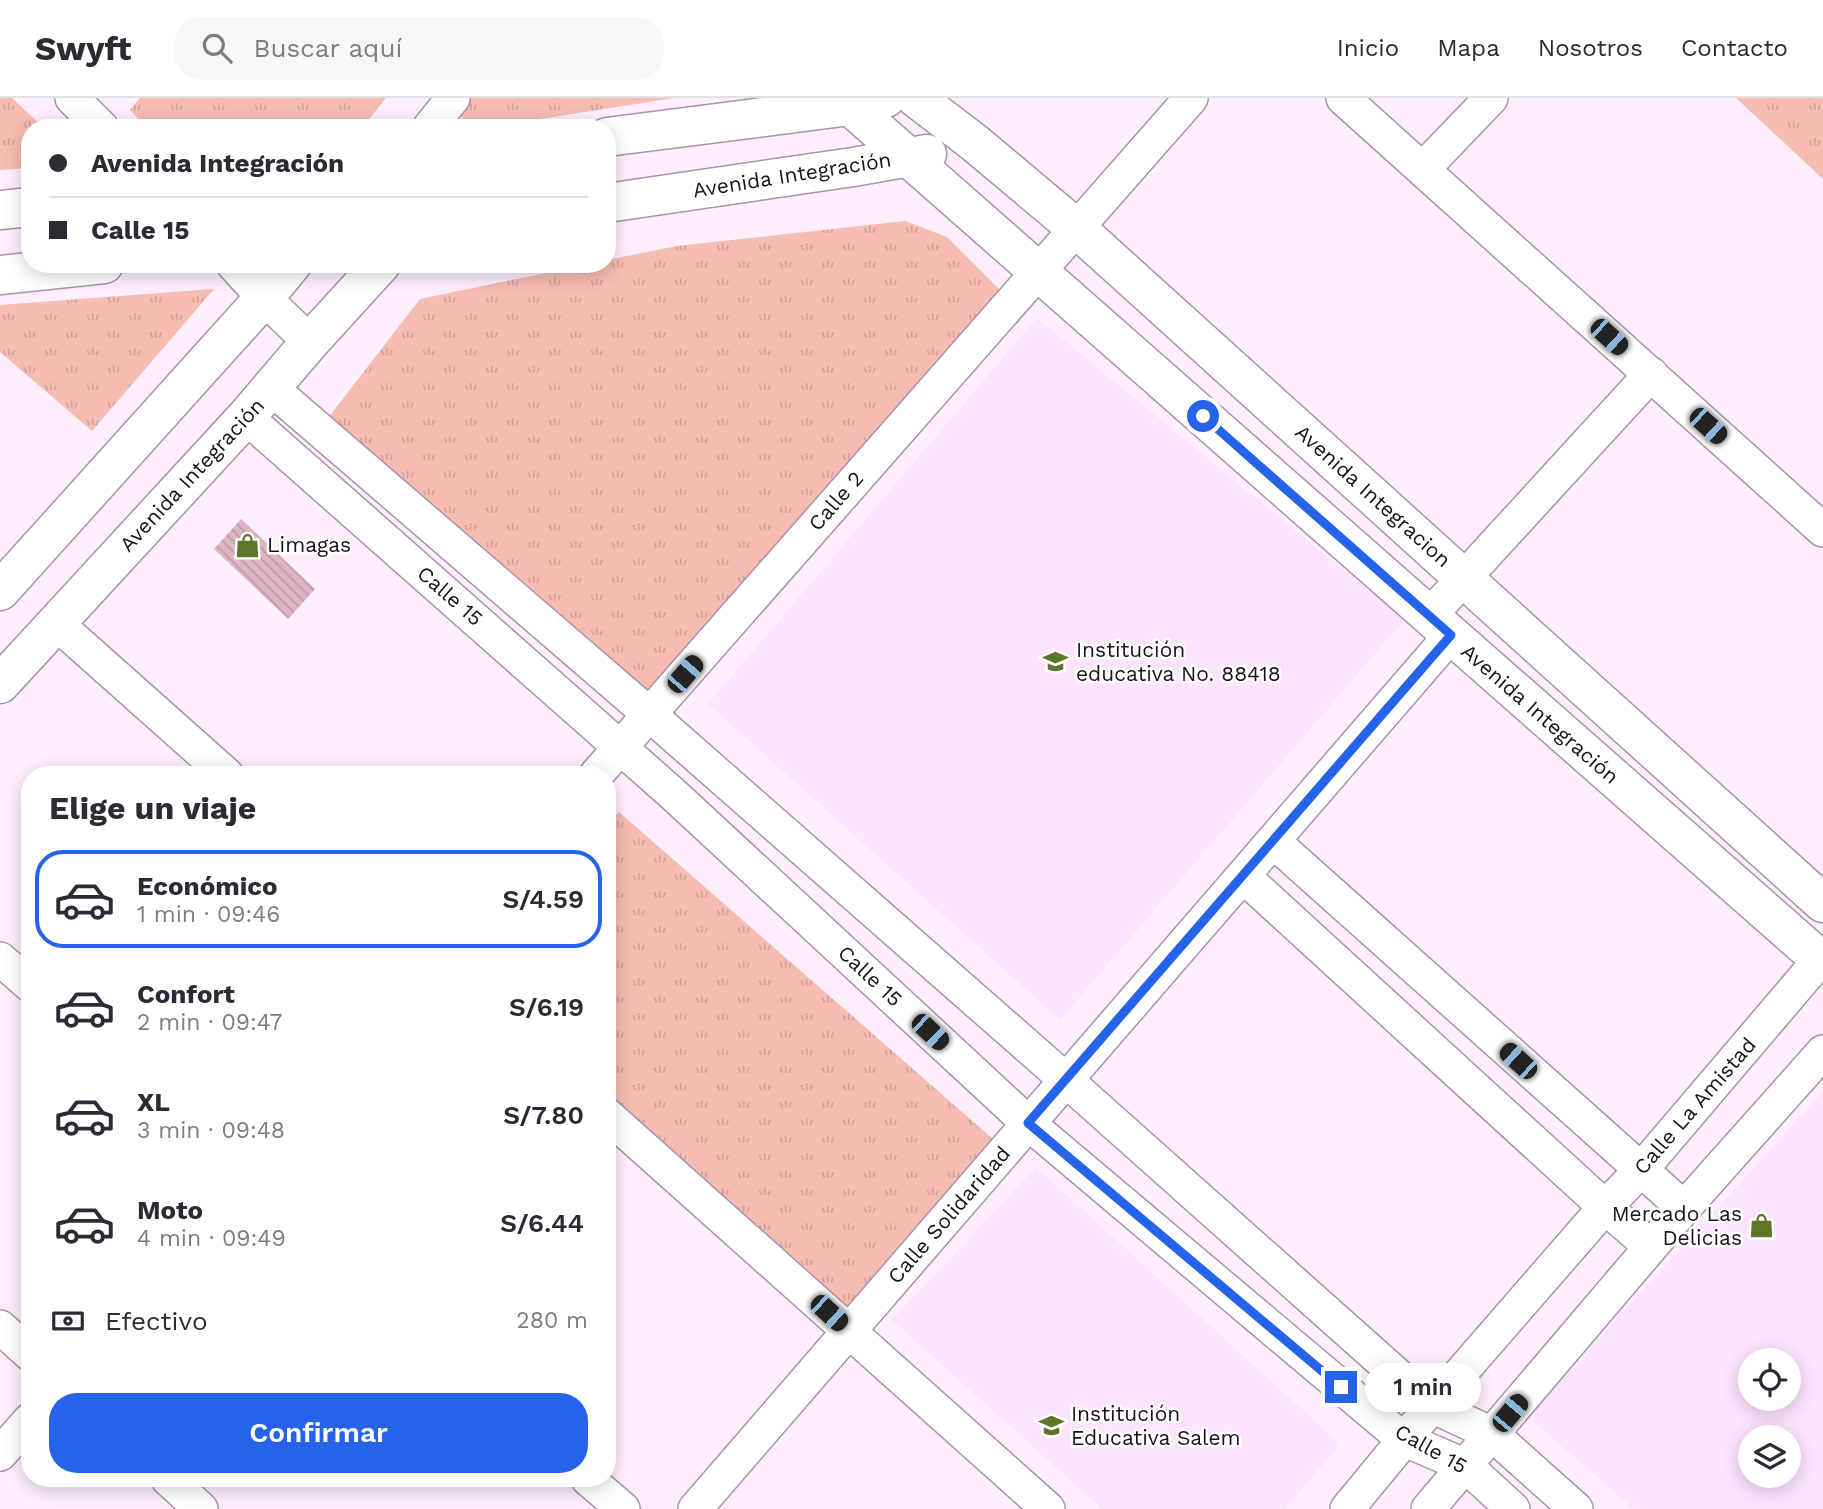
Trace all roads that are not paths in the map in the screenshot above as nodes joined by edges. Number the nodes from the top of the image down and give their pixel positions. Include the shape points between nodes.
1 (453, 98) edge
2 (916, 98) edge
3 (1191, 98) edge
4 (1343, 98) edge
5 (1491, 98) edge
6 (859, 101) edge
7 (436, 119) edge
8 (616, 136) edge
9 (975, 144) junction
10 (908, 158) junction
11 (1423, 169) junction
12 (616, 202) edge
13 (21, 208) edge
14 (0, 210) edge
15 (1076, 228) junction
16 (1038, 270) junction
17 (21, 273) edge
18 (241, 273) edge
19 (285, 273) edge
20 (373, 273) edge
21 (0, 275) edge
22 (264, 298) junction
23 (310, 342) junction
24 (1651, 374) junction
25 (271, 388) junction
26 (246, 417) junction
27 (1823, 530) edge
28 (1464, 579) junction
29 (0, 590) edge
30 (55, 622) junction
31 (1441, 625) junction
32 (0, 684) edge
33 (649, 714) junction
34 (621, 747) junction
35 (217, 766) edge
36 (604, 766) edge
37 (1273, 841) junction
38 (1243, 876) junction
39 (1823, 903) edge
40 (0, 959) edge
41 (1822, 959) edge
42 (21, 977) edge
43 (1823, 1052) edge
44 (1066, 1080) junction
45 (616, 1123) edge
46 (1028, 1123) junction
47 (1640, 1171) junction
48 (1605, 1208) junction
49 (1684, 1208) junction
50 (1651, 1247) junction
51 (0, 1328) edge
52 (849, 1331) junction
53 (21, 1346) edge
54 (1432, 1406) junction
55 (21, 1430) edge
56 (1492, 1434) junction
57 (1403, 1439) junction
58 (0, 1454) edge
59 (1466, 1465) junction
60 (177, 1487) edge
61 (597, 1487) edge
62 (201, 1509) edge
63 (623, 1509) edge
64 (695, 1509) edge
65 (1048, 1509) edge
66 (1347, 1509) edge
67 (1428, 1509) edge
68 (1513, 1509) edge
69 (1576, 1509) edge

1 - 7 street
2 - 9 main road, Avenida Integracion
3 - 15 street, Calle 2
4 - 11 street
5 - 11 street
6 - 8 main road
6 - 10 main road, Avenida Integración
9 - 10 main road, Avenida Integración
9 - 15 main road, Avenida Integracion
10 - 12 main road, Avenida Integración
10 - 16 main road, Avenida Integración
11 - 24 street
13 - 14 main road
15 - 16 street, Calle 2
15 - 28 main road, Avenida Integracion
16 - 31 main road, Avenida Integración
16 - 33 street, Calle 2
17 - 21 main road
18 - 22 street
19 - 22 main road
20 - 23 main road, Avenida Integración
22 - 23 street
22 - 29 main road
23 - 25 main road, Avenida Integración
24 - 27 street
24 - 28 street, Calle Solidaridad
25 - 26 main road, Avenida Integración
25 - 33 street
26 - 30 main road, Avenida Integración
26 - 34 street, Calle 15
28 - 31 street, Calle Solidaridad
28 - 39 main road, Avenida Integracion
30 - 32 main road, Avenida Integración
30 - 35 street
31 - 37 street, Calle Solidaridad
31 - 41 main road, Avenida Integración
33 - 34 street, Calle 2
33 - 44 street
34 - 36 street, Calle 2
34 - 46 street, Calle 15
37 - 38 street, Calle Solidaridad
37 - 47 street
38 - 44 street, Calle Solidaridad
38 - 48 street
40 - 42 street
41 - 47 street, Calle La Amistad
43 - 49 street
44 - 46 street, Calle Solidaridad
44 - 54 street
45 - 52 street
46 - 52 street, Calle Solidaridad
46 - 57 street, Calle 15
47 - 48 street, Calle La Amistad
47 - 49 street
48 - 50 street
48 - 54 street, Calle La Amistad
49 - 50 street
50 - 56 street
51 - 53 street
52 - 64 street, Calle Solidaridad
52 - 65 street
54 - 56 street
54 - 57 street, Calle La Amistad
55 - 58 street
56 - 59 street
56 - 69 street
57 - 59 street, Calle 15
57 - 66 street, Calle La Amistad
59 - 67 street
59 - 68 street, Calle 15
60 - 62 street
61 - 63 street

